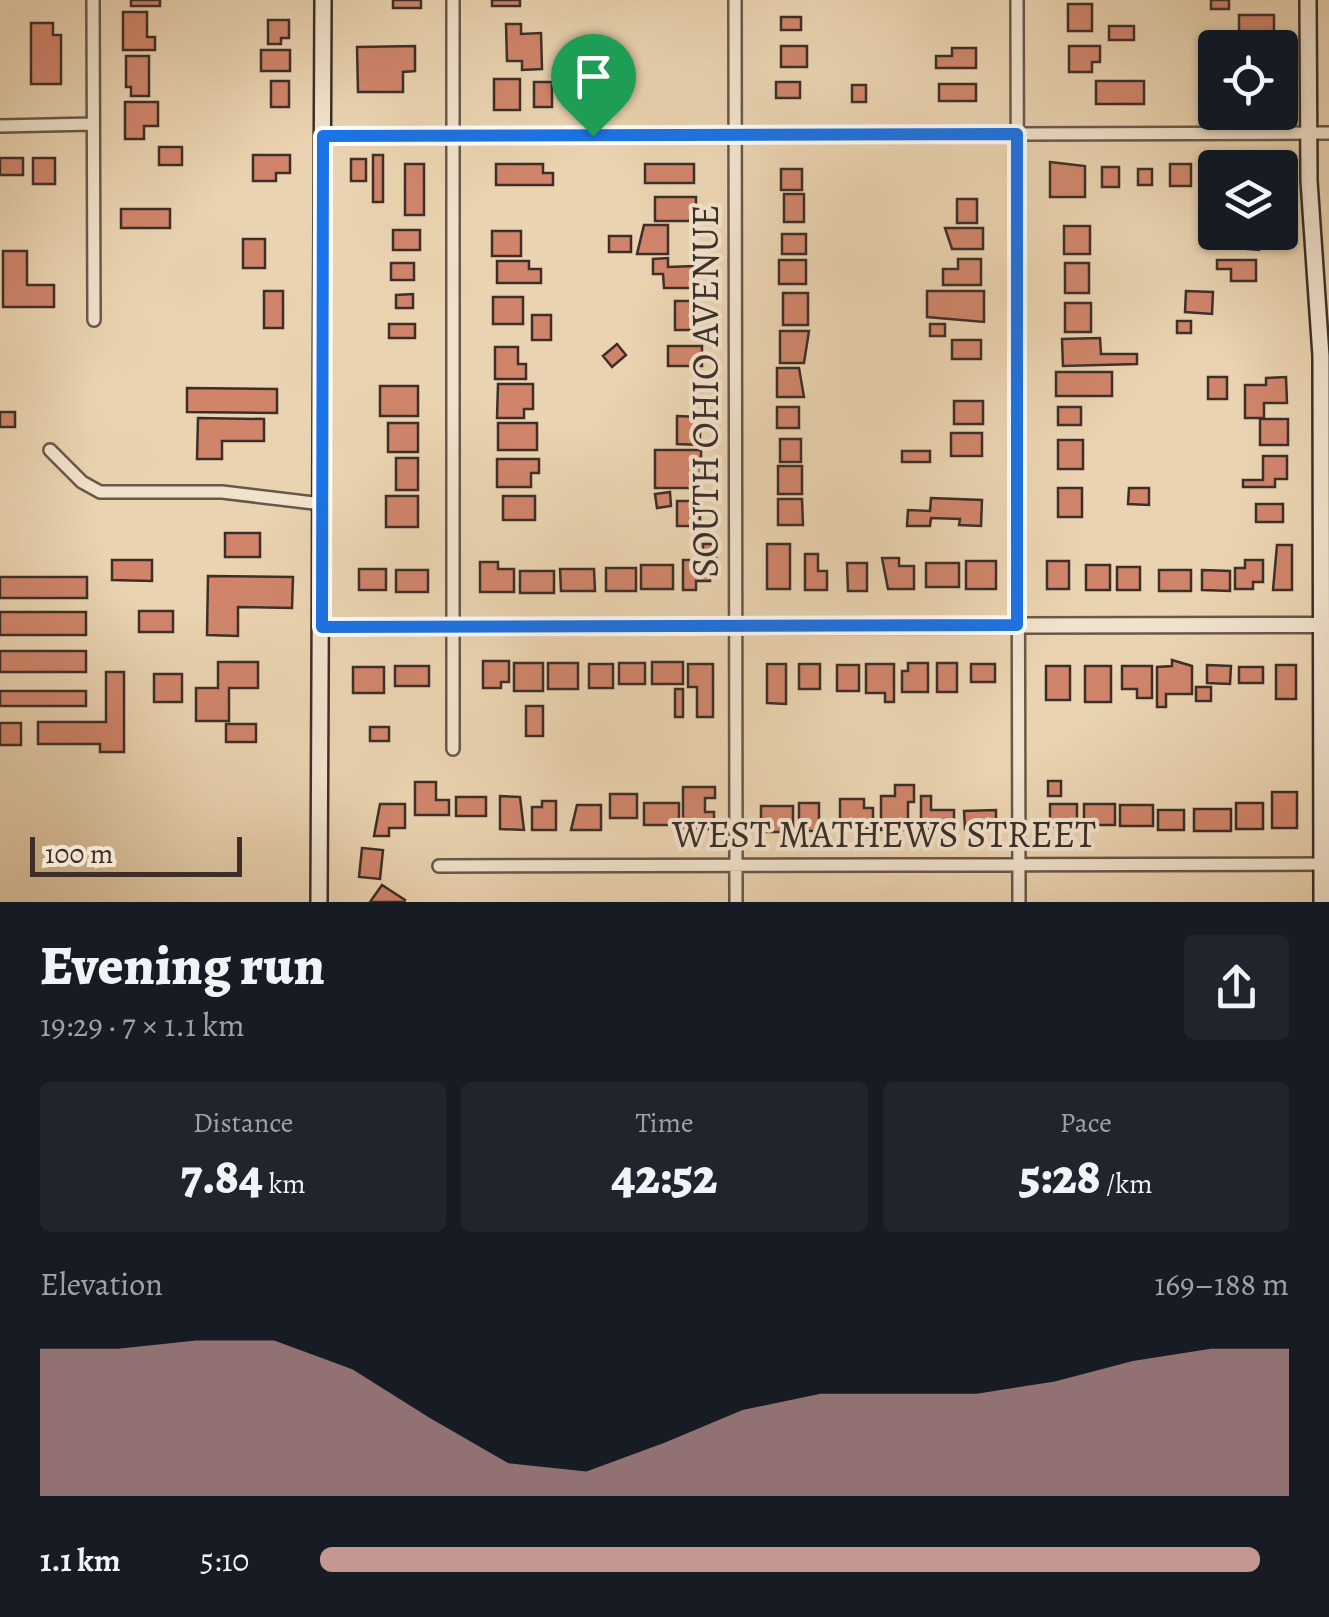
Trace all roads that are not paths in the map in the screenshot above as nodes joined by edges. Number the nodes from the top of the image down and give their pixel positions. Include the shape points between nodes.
1 (93, 0) edge
2 (322, 0) edge
3 (453, 0) edge
4 (734, 0) edge
5 (1017, 0) edge
6 (1308, 0) edge
7 (93, 124) junction
8 (0, 126) edge
9 (1309, 133) junction
10 (1329, 133) edge
11 (1017, 134) junction
12 (734, 135) junction
13 (323, 136) junction
14 (453, 136) junction
15 (94, 320) dead end
16 (50, 450) dead end
17 (322, 504) junction
18 (1017, 625) junction
19 (1325, 625) edge
20 (736, 626) junction
21 (322, 627) junction
22 (454, 627) junction
23 (453, 749) dead end
24 (736, 864) junction
25 (1019, 864) junction
26 (1325, 864) edge
27 (439, 866) dead end
28 (318, 902) edge
29 (736, 902) edge
30 (1019, 902) edge
31 (1322, 902) edge

1 - 7 street
2 - 13 main road
3 - 14 street
4 - 12 street, SOUTH OHIO AVENUE
5 - 11 street
6 - 9 main road
7 - 8 street
7 - 15 street
9 - 10 street
9 - 11 street
9 - 19 main road
11 - 12 street
11 - 18 street
12 - 14 street
12 - 20 street, SOUTH OHIO AVENUE
13 - 14 street
13 - 17 main road
14 - 22 street
16 - 17 street via 100,492 222,492
17 - 21 main road
18 - 19 street
18 - 20 street
18 - 25 street
19 - 26 main road
20 - 22 street
20 - 24 street, SOUTH OHIO AVENUE
21 - 22 street
21 - 28 main road
22 - 23 street
24 - 25 street, WEST MATHEWS STREET
24 - 27 street, WEST MATHEWS STREET
24 - 29 street, SOUTH OHIO AVENUE
25 - 26 street, WEST MATHEWS STREET
25 - 30 street
26 - 31 main road

